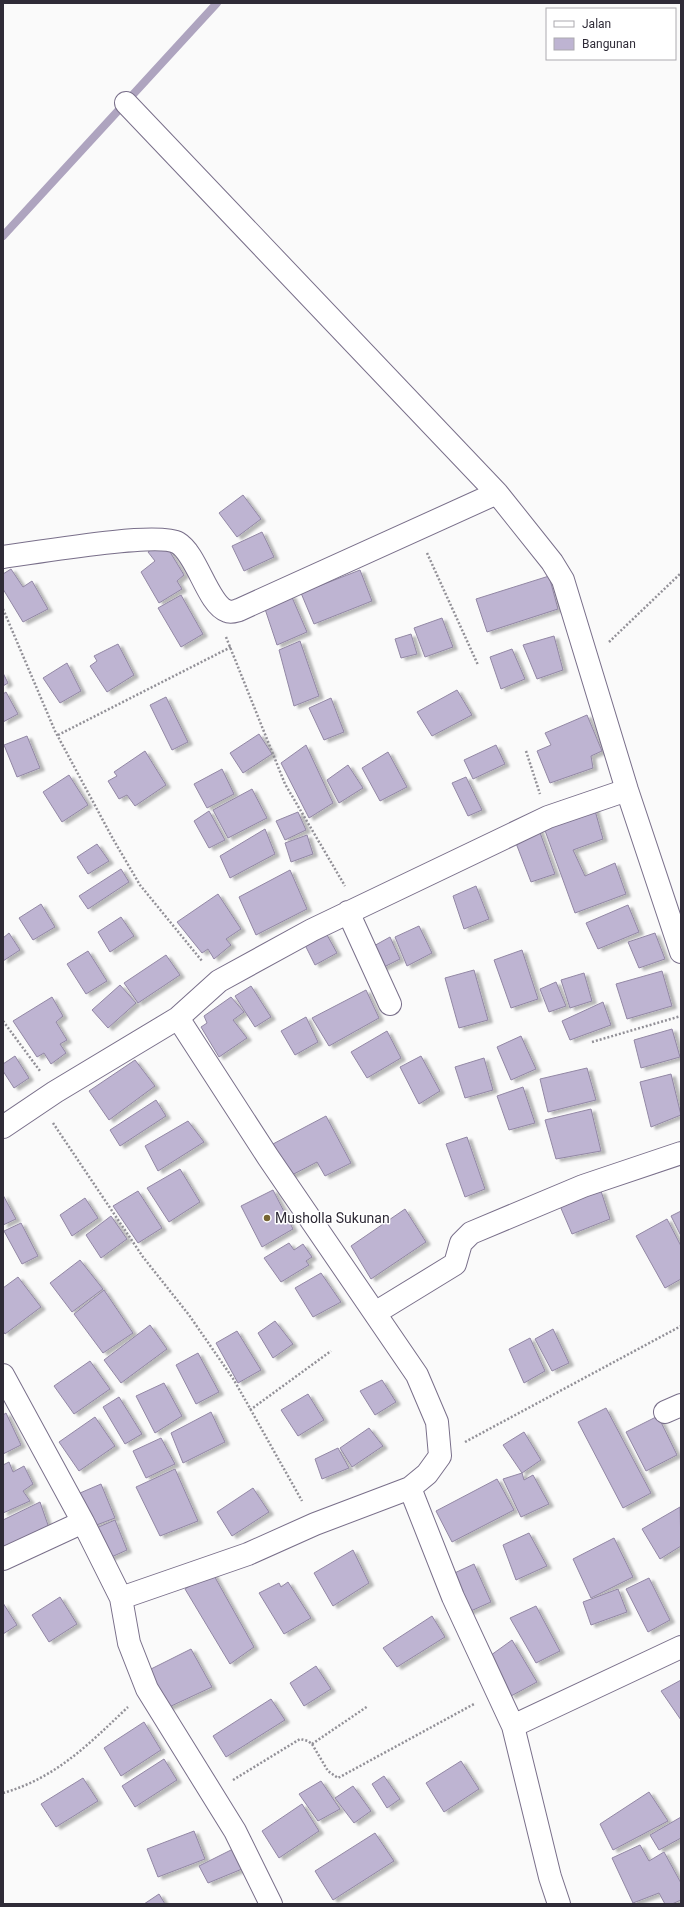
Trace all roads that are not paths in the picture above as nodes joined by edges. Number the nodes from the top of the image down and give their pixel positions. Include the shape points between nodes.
1 (126, 103) dead end
2 (497, 493) junction
3 (3, 557) edge
4 (627, 790) junction
5 (353, 910) junction
6 (677, 926) edge
7 (681, 952) edge
8 (390, 1004) dead end
9 (178, 1018) junction
10 (3, 1128) edge
11 (681, 1153) edge
12 (375, 1314) junction
13 (3, 1375) edge
14 (410, 1488) junction
15 (83, 1522) junction
16 (3, 1559) edge
17 (120, 1598) junction
18 (681, 1647) edge
19 (513, 1726) junction
20 (271, 1904) edge
21 (559, 1904) edge

1 - 2 street
2 - 3 street via 239,610 229,612 221,609 185,549 172,540 132,540
2 - 4 street via 552,562 563,580
4 - 5 street via 548,817
4 - 6 street
5 - 8 street
5 - 9 street via 219,981
6 - 7 street
9 - 10 street
9 - 12 street via 268,1157
11 - 12 street via 583,1186 472,1233 461,1243 455,1264
12 - 14 street via 417,1375 437,1422 440,1456 427,1474
13 - 15 street
14 - 17 street via 315,1524 248,1554
14 - 19 street via 452,1597
15 - 16 street
15 - 17 street
17 - 20 street via 129,1644 147,1689 235,1831
18 - 19 street
19 - 21 street

